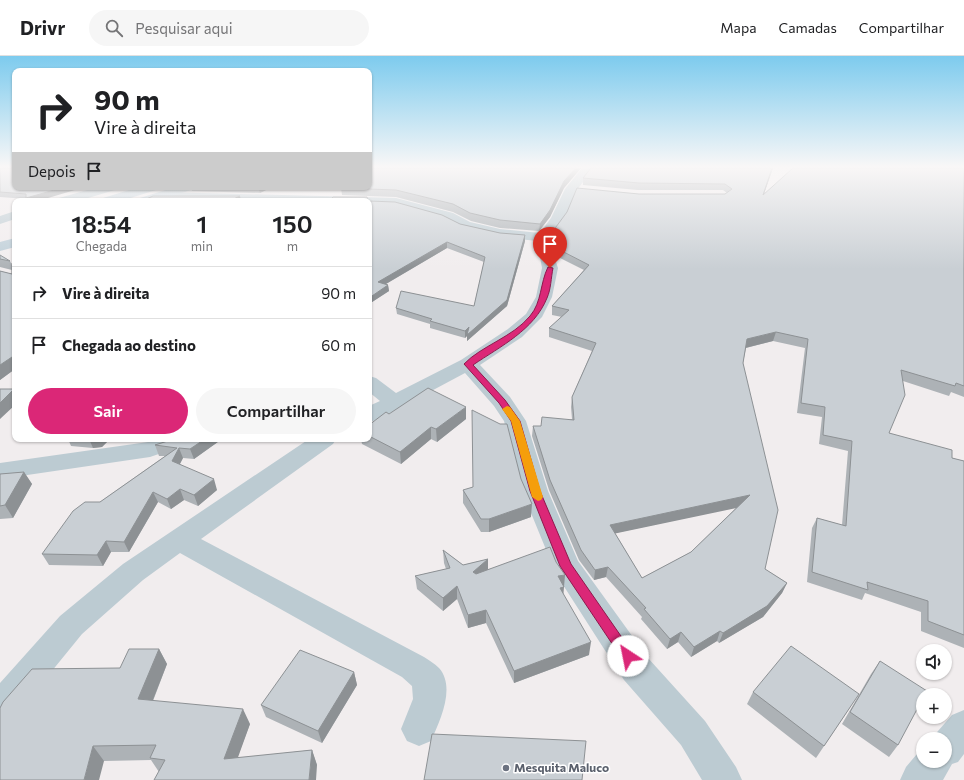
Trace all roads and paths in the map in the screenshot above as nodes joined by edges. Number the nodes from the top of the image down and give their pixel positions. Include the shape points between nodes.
1 (372, 201) edge
2 (571, 201) edge
3 (12, 216) edge
4 (0, 220) edge
5 (12, 231) edge
6 (0, 235) edge
7 (544, 238) junction
8 (12, 243) edge
9 (0, 247) edge
10 (468, 364) junction
11 (372, 384) edge
12 (394, 401) junction
13 (372, 413) edge
14 (171, 442) edge
15 (321, 442) edge
16 (0, 471) edge
17 (179, 540) junction
18 (0, 708) edge
19 (964, 727) edge
20 (420, 729) dead end
21 (952, 741) edge
22 (929, 768) edge
23 (722, 780) edge
24 (919, 780) edge

1 - 7 street via 396,202 430,210 472,227
2 - 7 street
3 - 4 street
5 - 6 main road
7 - 10 street via 550,268 544,297 533,318 516,333
8 - 9 main road
10 - 12 street
10 - 23 street via 502,402 515,421 535,491 566,566 636,669 693,733
11 - 12 street
12 - 13 street
14 - 16 street via 150,449
15 - 17 street
17 - 18 street via 133,572 71,625
17 - 20 street via 413,667 428,679 430,699
19 - 21 street
22 - 24 street

